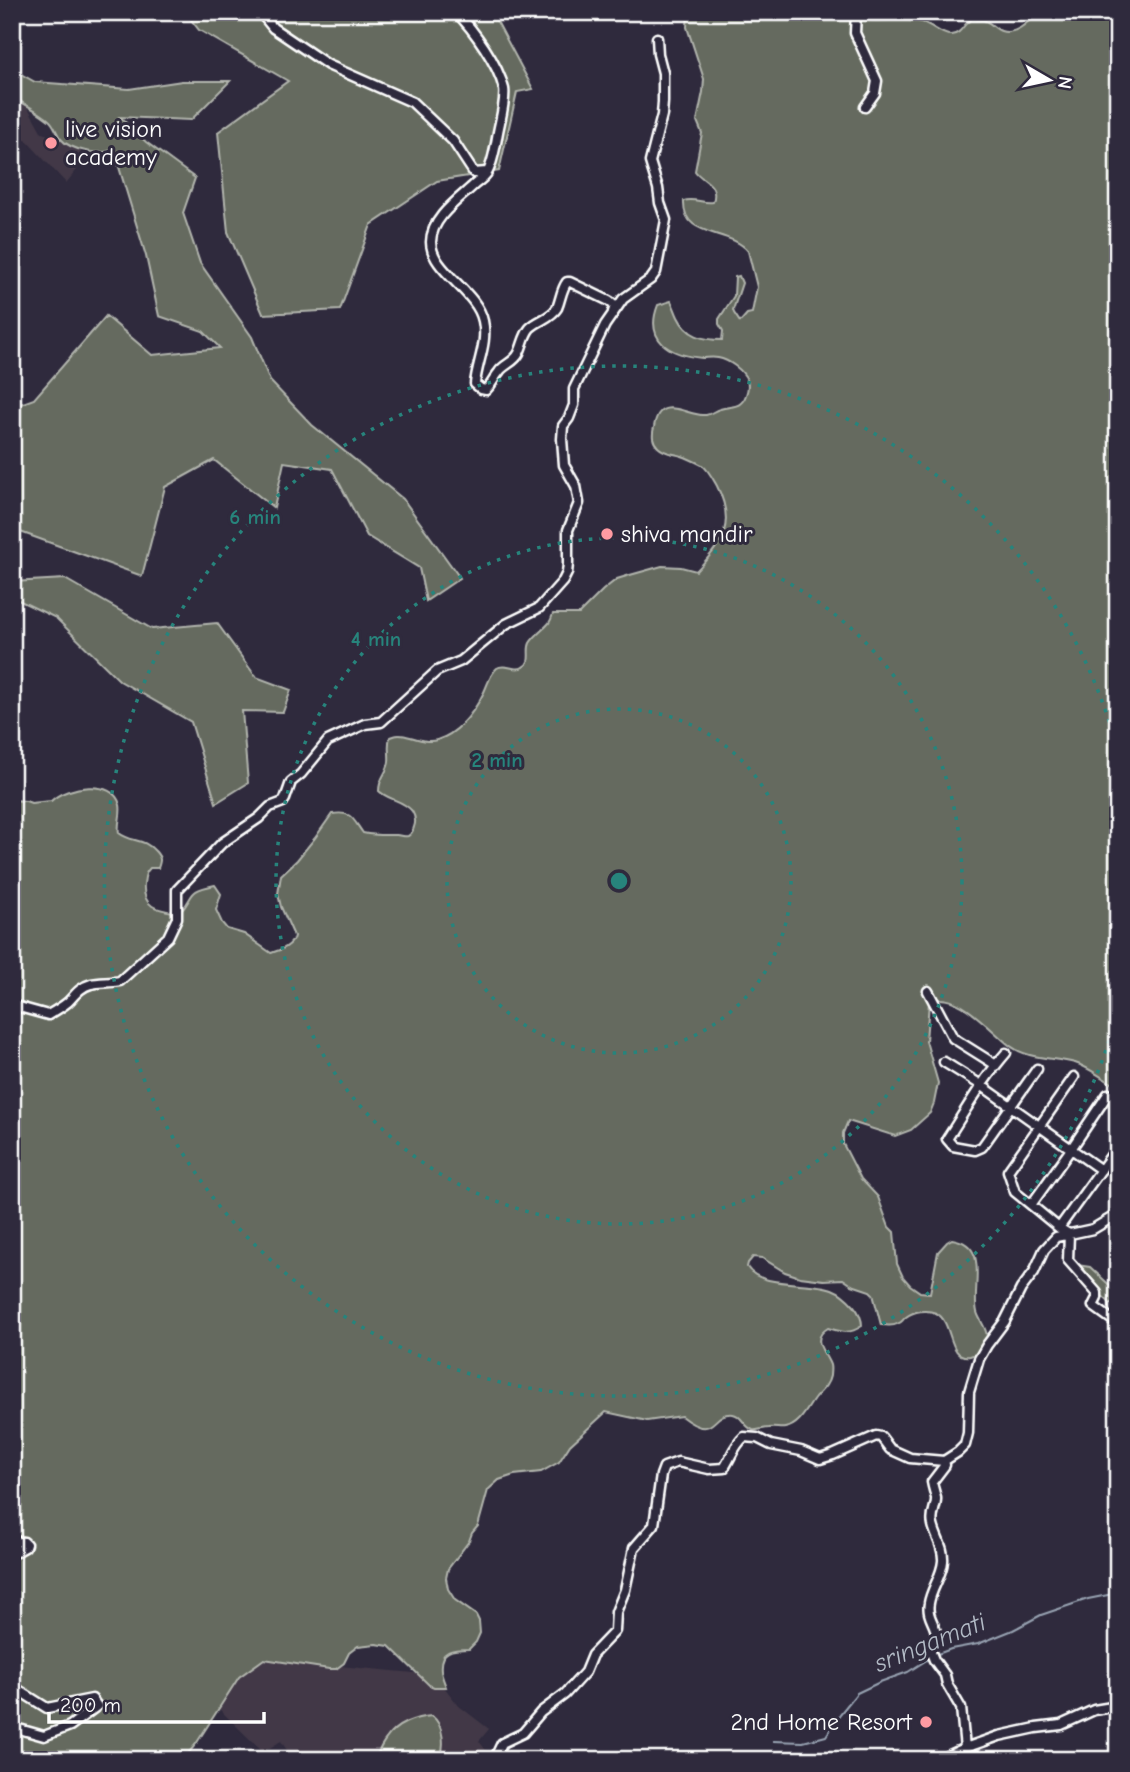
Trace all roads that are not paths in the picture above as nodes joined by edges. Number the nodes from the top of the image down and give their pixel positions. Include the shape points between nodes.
1 (260, 12) edge
2 (456, 12) edge
3 (856, 12) edge
4 (657, 38) dead end
5 (865, 107) dead end
6 (487, 172) junction
7 (613, 315) junction
8 (928, 991) dead end
9 (12, 1008) edge
10 (1006, 1054) dead end
11 (944, 1062) dead end
12 (996, 1065) junction
13 (1037, 1069) dead end
14 (1074, 1077) dead end
15 (981, 1085) junction
16 (1108, 1094) dead end
17 (1011, 1106) junction
18 (1039, 1126) junction
19 (1118, 1146) edge
20 (1071, 1149) junction
21 (1101, 1170) junction
22 (1031, 1205) junction
23 (1118, 1214) edge
24 (1059, 1228) junction
25 (1069, 1234) junction
26 (1118, 1324) edge
27 (944, 1461) junction
28 (12, 1541) edge
29 (12, 1553) edge
30 (12, 1686) edge
31 (1118, 1706) edge
32 (12, 1727) edge
33 (965, 1748) junction
34 (494, 1760) edge
35 (939, 1760) edge

1 - 6 street via 272,28 328,65 412,102 453,141 474,173
2 - 6 street via 492,61 504,91 496,147
3 - 5 street via 855,33 877,81
4 - 7 street via 663,102 650,162 666,220 656,272 623,299
6 - 7 street via 433,227 431,241 432,255 476,303 483,318 486,339 475,384 486,390 499,370 513,362 528,331 556,308 567,282 609,301 615,306
7 - 9 street via 574,389 574,405 563,426 564,465 579,503 568,530 567,573 539,608 506,624 461,661 437,671 381,722 365,724 328,741 291,782 282,802 222,843 177,890 177,918 168,937 120,981 88,984 48,1015
8 - 12 street via 953,1038
10 - 12 street
11 - 15 street
12 - 15 street
13 - 17 street
14 - 18 street
15 - 17 street
15 - 17 street via 947,1139 953,1146 982,1147
16 - 20 street
17 - 18 street
18 - 20 street
18 - 22 street via 1008,1171 1015,1192
19 - 21 street
20 - 21 street
20 - 22 street
21 - 24 street
22 - 24 street
23 - 25 street via 1093,1229
24 - 25 street
25 - 26 street via 1068,1259 1097,1293 1093,1307
25 - 27 street via 1056,1237 1044,1250 979,1359 969,1392 965,1446
27 - 33 street via 943,1470 932,1482 936,1500 931,1515 942,1544 943,1564 928,1606 937,1635 930,1650 961,1708
27 - 34 street via 910,1458 876,1436 820,1459 744,1437 724,1468 678,1462 664,1466 654,1525 634,1548 615,1631 565,1694 523,1733 502,1743
28 - 29 street via 26,1544
30 - 32 street via 47,1708 92,1699 97,1706 70,1726 44,1737
31 - 33 street
33 - 35 street

